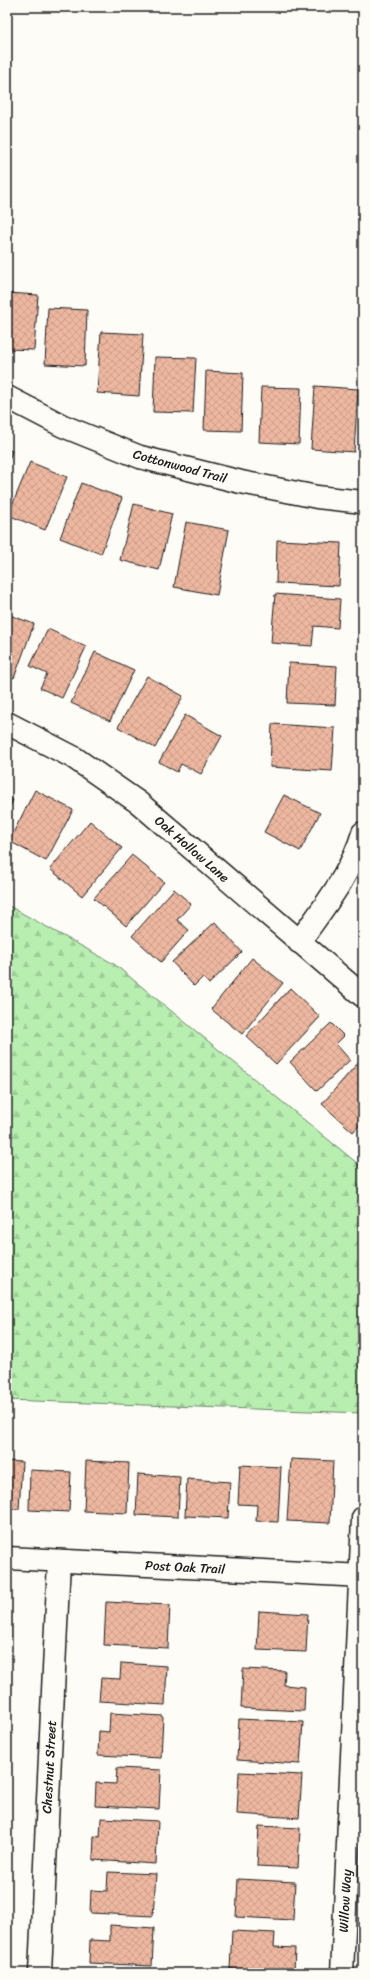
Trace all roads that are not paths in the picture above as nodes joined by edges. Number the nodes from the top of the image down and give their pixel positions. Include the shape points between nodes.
1 (7, 397) edge
2 (363, 502) edge
3 (7, 723) edge
4 (363, 833) edge
5 (299, 942) junction
6 (363, 996) edge
7 (363, 1518) edge
8 (7, 1558) edge
9 (58, 1561) junction
10 (361, 1575) edge
11 (40, 1973) edge
12 (342, 1973) edge

1 - 2 street, Cottonwood Trail via 64,426 140,457 241,482 317,497
3 - 5 street, Oak Hollow Lane via 73,757 139,803
4 - 5 street via 358,851 338,887
5 - 6 street, Oak Hollow Lane
7 - 10 street, Willow Way
8 - 9 street, Post Oak Trail
9 - 10 street, Post Oak Trail
9 - 11 street, Chestnut Street
10 - 12 street, Willow Way

